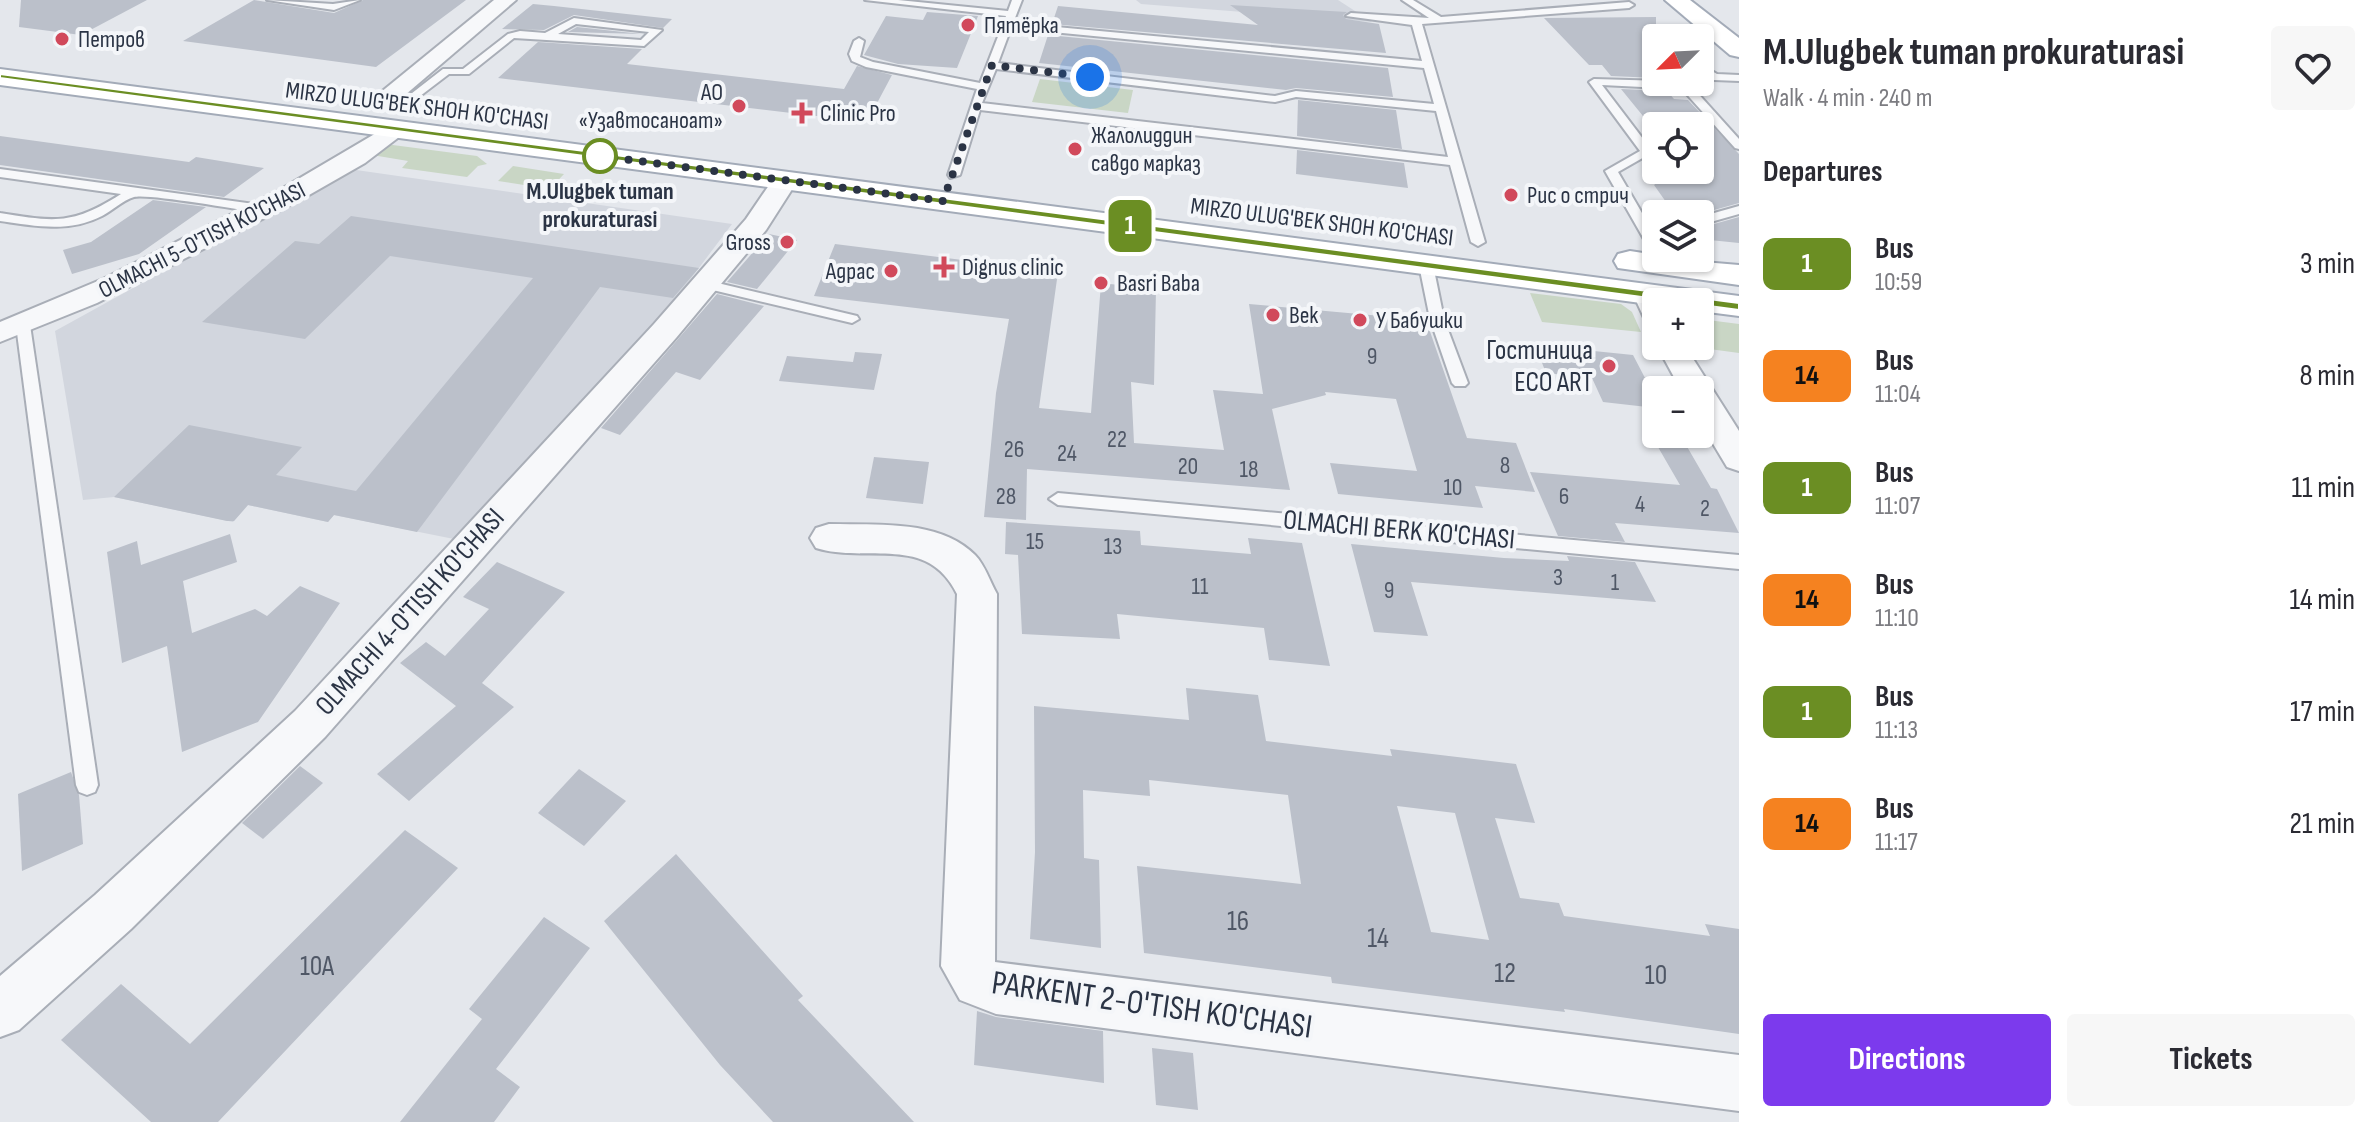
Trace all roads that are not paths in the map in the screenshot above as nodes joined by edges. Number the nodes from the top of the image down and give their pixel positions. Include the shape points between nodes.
1 (272, 0) edge
2 (355, 0) edge
3 (506, 0) edge
4 (870, 0) edge
5 (1017, 0) edge
6 (1407, 0) edge
7 (1501, 0) edge
8 (1676, 0) edge
9 (1629, 5) edge
10 (1524, 13) junction
11 (1351, 16) dead end
12 (1009, 19) junction
13 (1439, 20) junction
14 (1416, 22) junction
15 (549, 35) junction
16 (859, 41) dead end
17 (1739, 50) edge
18 (0, 53) edge
19 (992, 65) junction
20 (1429, 65) junction
21 (0, 77) edge
22 (1714, 77) edge
23 (1739, 78) edge
24 (1642, 83) edge
25 (983, 87) junction
26 (306, 92) dead end
27 (1699, 96) edge
28 (976, 106) junction
29 (1441, 108) junction
30 (394, 112) junction
31 (1739, 146) edge
32 (782, 159) junction
33 (1457, 162) junction
34 (923, 171) dead end
35 (0, 173) edge
36 (948, 188) junction
37 (133, 192) junction
38 (262, 209) junction
39 (1739, 210) edge
40 (0, 217) edge
41 (1714, 217) edge
42 (1640, 223) joint
43 (1642, 226) edge
44 (1478, 242) junction
45 (1510, 246) dead end
46 (1642, 257) edge
47 (1604, 258) dead end
48 (1426, 265) junction
49 (1714, 269) edge
50 (1739, 275) edge
51 (705, 284) junction
52 (1642, 302) edge
53 (1714, 305) edge
54 (1739, 306) edge
55 (852, 319) dead end
56 (12, 329) edge
57 (1460, 383) dead end
58 (1714, 418) edge
59 (1739, 459) edge
60 (1058, 499) dead end
61 (829, 538) dead end
62 (1739, 562) edge
63 (87, 785) dead end
64 (0, 1011) edge
65 (1739, 1083) edge

1 - 2 lane via 334,7
3 - 30 street, OLMACHI 5-O'TISH KO'CHASI
4 - 12 lane
5 - 12 lane
6 - 13 lane
7 - 10 lane
8 - 17 main road
9 - 10 lane
10 - 13 lane
11 - 14 lane
12 - 19 lane
12 - 20 lane
13 - 14 lane
14 - 20 lane
15 - 15 lane via 644,43 657,30 574,21
15 - 30 lane via 511,36 465,72 447,71
16 - 25 lane via 856,59 870,65
18 - 26 main road, MIRZO ULUG'BEK SHOH KO'CHASI
19 - 25 lane
19 - 29 lane via 1275,99 1296,94
20 - 29 lane
21 - 30 main road, MIRZO ULUG'BEK SHOH KO'CHASI
22 - 23 lane
24 - 42 lane via 1594,82 1647,152 1611,171
25 - 28 lane
27 - 31 lane
28 - 33 lane
28 - 36 lane
29 - 33 lane
30 - 32 main road, MIRZO ULUG'BEK SHOH KO'CHASI
30 - 38 street, OLMACHI 5-O'TISH KO'CHASI via 337,171
32 - 36 main road, MIRZO ULUG'BEK SHOH KO'CHASI
32 - 51 street, OLMACHI 4-O'TISH KO'CHASI via 756,224
33 - 44 lane
34 - 36 main road, MIRZO ULUG'BEK SHOH KO'CHASI
35 - 37 lane
36 - 44 main road, MIRZO ULUG'BEK SHOH KO'CHASI
36 - 48 main road, MIRZO ULUG'BEK SHOH KO'CHASI
37 - 38 lane
37 - 40 lane via 87,221 60,226
38 - 56 street, OLMACHI 5-O'TISH KO'CHASI via 95,295
39 - 41 lane
42 - 43 lane
44 - 45 main road, MIRZO ULUG'BEK SHOH KO'CHASI
46 - 47 main road
48 - 52 main road, MIRZO ULUG'BEK SHOH KO'CHASI
48 - 57 lane via 1437,319
49 - 50 main road
51 - 55 lane
51 - 64 street, OLMACHI 4-O'TISH KO'CHASI via 310,724 113,912
53 - 54 main road, MIRZO ULUG'BEK SHOH KO'CHASI
56 - 63 lane
58 - 59 street
60 - 62 lane, OLMACHI BERK KO'CHASI
61 - 65 street, PARKENT 2-O'TISH KO'CHASI via 936,549 962,566 977,594 967,966 978,982

